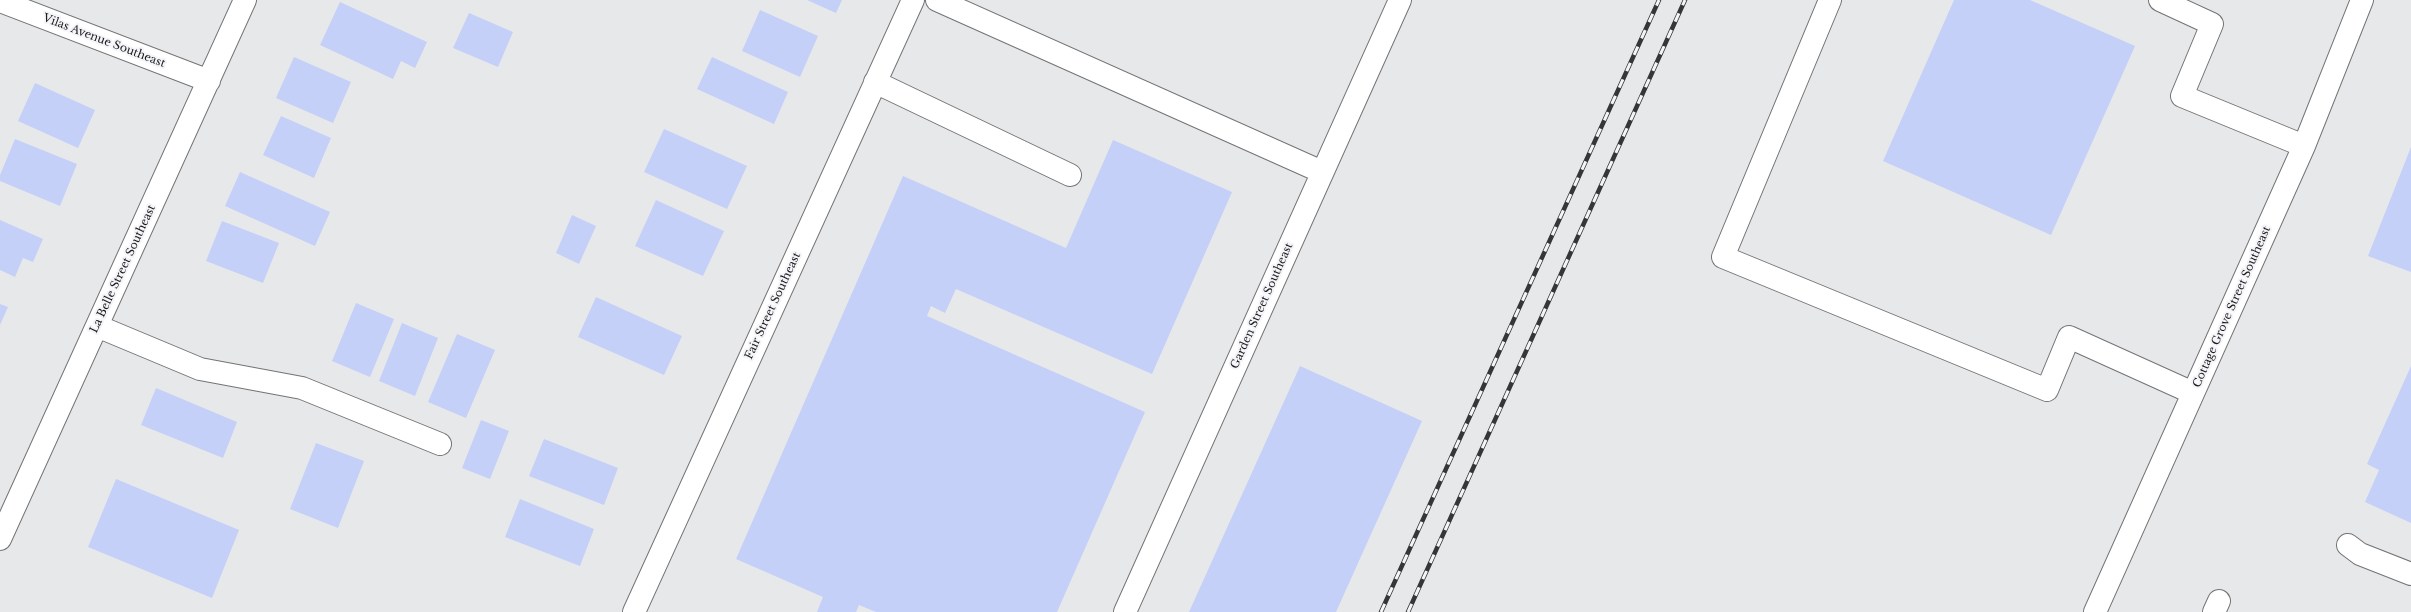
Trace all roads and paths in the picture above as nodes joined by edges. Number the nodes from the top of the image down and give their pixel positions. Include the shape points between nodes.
1 (245, 0) edge
2 (913, 0) edge
3 (938, 0) edge
4 (1400, 0) edge
5 (1830, 0) edge
6 (2160, 0) edge
7 (2362, 0) edge
8 (0, 1) edge
9 (208, 81) junction
10 (875, 82) junction
11 (2304, 146) junction
12 (1322, 172) junction
13 (1070, 175) dead end
14 (97, 326) junction
15 (2193, 393) junction
16 (440, 444) dead end
17 (0, 539) edge
18 (2348, 545) dead end
19 (2411, 574) edge
20 (634, 612) edge
21 (1125, 612) edge
22 (2095, 612) edge

1 - 9 street, La Belle Street Southeast
2 - 10 street, Fair Street Southeast
3 - 12 street
4 - 12 street, Garden Street Southeast
5 - 15 street via 1723,258 2047,390 2069,337
6 - 11 street via 2212,24 2182,96
7 - 11 street, Cottage Grove Street Southeast
8 - 9 street, Vilas Avenue Southeast
9 - 14 street, La Belle Street Southeast
10 - 13 street
10 - 20 street, Fair Street Southeast
11 - 15 street, Cottage Grove Street Southeast
12 - 21 street, Garden Street Southeast
14 - 16 street via 200,369 302,388
14 - 17 street, La Belle Street Southeast
15 - 22 street, Cottage Grove Street Southeast
18 - 19 street via 2360,554

